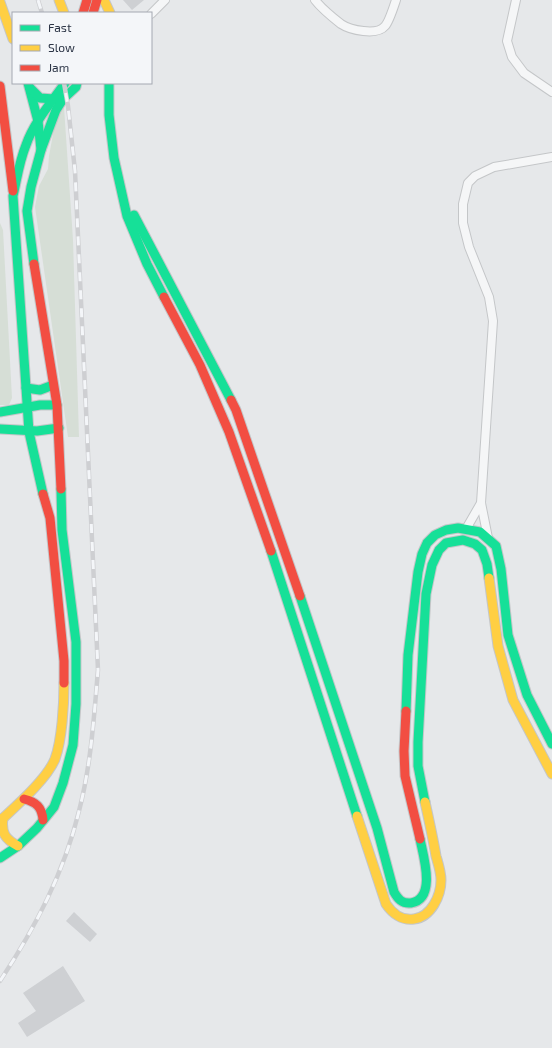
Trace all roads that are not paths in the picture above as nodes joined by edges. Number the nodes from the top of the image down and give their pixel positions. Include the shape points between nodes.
1 (59, 0) edge
2 (87, 0) edge
3 (97, 0) edge
4 (104, 0) edge
5 (165, 0) edge
6 (315, 0) edge
7 (396, 0) edge
8 (516, 0) edge
9 (0, 2) edge
10 (64, 12) edge
11 (83, 12) edge
12 (93, 12) edge
13 (110, 12) edge
14 (152, 13) edge
15 (0, 34) edge
16 (12, 37) edge
17 (64, 84) edge
18 (77, 84) edge
19 (109, 84) edge
20 (115, 84) edge
21 (0, 86) edge
22 (29, 86) edge
23 (552, 92) edge
24 (54, 99) junction
25 (38, 121) junction
26 (40, 150) junction
27 (552, 157) edge
28 (14, 196) junction
29 (53, 384) junction
30 (26, 388) junction
31 (57, 405) junction
32 (26, 407) junction
33 (0, 412) edge
34 (59, 428) junction
35 (0, 429) edge
36 (29, 432) junction
37 (481, 503) junction
38 (466, 529) junction
39 (488, 538) junction
40 (552, 744) edge
41 (552, 774) edge
42 (24, 799) junction
43 (2, 819) edge
44 (43, 820) junction
45 (0, 829) edge
46 (18, 846) junction
47 (2, 858) edge
48 (0, 867) edge

1 - 10 street
2 - 11 street
3 - 12 street
4 - 13 street
5 - 14 street
6 - 7 street via 342,24 375,32 385,26
8 - 23 street via 507,41 512,57 524,73
9 - 16 street
15 - 16 street
17 - 24 street
18 - 26 street via 56,110
19 - 41 street via 109,115 114,158 126,216 147,264 200,365 229,432 269,543 388,908 400,917 414,920 428,913 441,888 418,766 418,748 426,594 432,565 439,550 446,544 463,540 475,544 482,550 487,564 498,646 513,700
20 - 38 street via 123,168 134,217 236,410 377,828 394,892 404,903 420,898 426,886 427,870 405,776 404,751 408,655 418,572 427,543 435,535 446,530
21 - 28 street
22 - 24 street via 40,98
22 - 25 street
24 - 25 street
25 - 26 street
25 - 28 street via 21,159
26 - 29 street via 30,187 27,211
27 - 37 street via 494,167 475,176 468,183 463,204 463,223 469,247 489,297 493,321
28 - 30 street
29 - 30 street via 43,390 34,391
29 - 31 street
30 - 32 street
31 - 32 street
31 - 34 street
32 - 33 street
32 - 36 street
34 - 36 street
34 - 44 street via 62,530 76,642 76,704 73,745 63,783 54,807
35 - 36 street
36 - 42 street via 40,487 50,518 64,661 64,694 55,759 50,770
37 - 38 street
37 - 39 street
38 - 39 street via 480,532
39 - 40 street via 496,546 501,569 508,635 527,694
42 - 43 street
42 - 44 street via 39,805 43,811
43 - 45 street
44 - 46 street
45 - 46 street via 10,843
46 - 47 street
47 - 48 street

